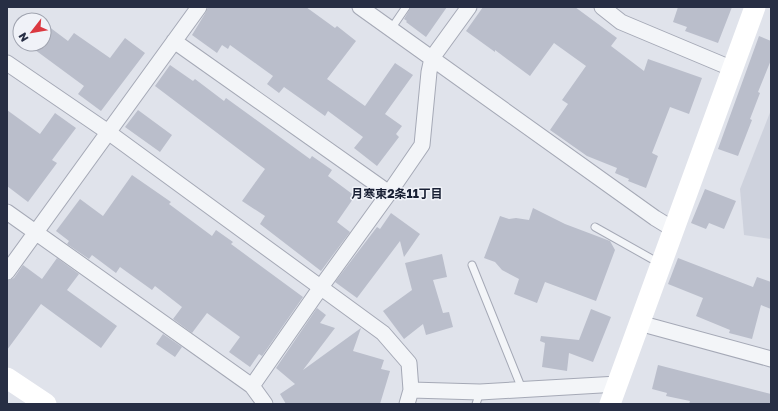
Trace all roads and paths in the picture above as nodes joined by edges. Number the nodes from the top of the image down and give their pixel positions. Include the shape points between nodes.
1 (199, 7) edge
2 (360, 7) edge
3 (406, 7) edge
4 (469, 7) edge
5 (602, 7) edge
6 (755, 7) edge
7 (391, 29) junction
8 (174, 41) junction
9 (432, 58) junction
10 (7, 63) edge
11 (732, 69) junction
12 (108, 132) junction
13 (389, 193) junction
14 (7, 212) edge
15 (595, 227) dead end
16 (673, 230) junction
17 (36, 233) junction
18 (660, 264) junction
19 (472, 265) dead end
20 (7, 272) edge
21 (321, 287) junction
22 (639, 323) junction
23 (771, 358) edge
24 (7, 378) edge
25 (618, 384) junction
26 (252, 386) junction
27 (522, 390) junction
28 (409, 397) edge
29 (478, 398) edge
30 (46, 404) edge
31 (265, 404) edge
32 (610, 404) edge

1 - 8 street
2 - 7 street
3 - 7 lane
4 - 9 street
5 - 11 street via 621,22
6 - 11 street
7 - 9 street
8 - 12 street
8 - 13 street
9 - 13 street via 422,145
9 - 16 street
10 - 12 street
11 - 16 street
12 - 17 street
12 - 21 street
13 - 21 street
14 - 17 street
15 - 18 lane
16 - 18 street
17 - 20 street
17 - 26 street
18 - 22 street
19 - 27 lane
21 - 26 street
21 - 28 street via 383,333 409,363
22 - 23 street
22 - 25 street
24 - 30 street
25 - 27 street
25 - 32 street
26 - 31 street
27 - 29 street
28 - 29 street

